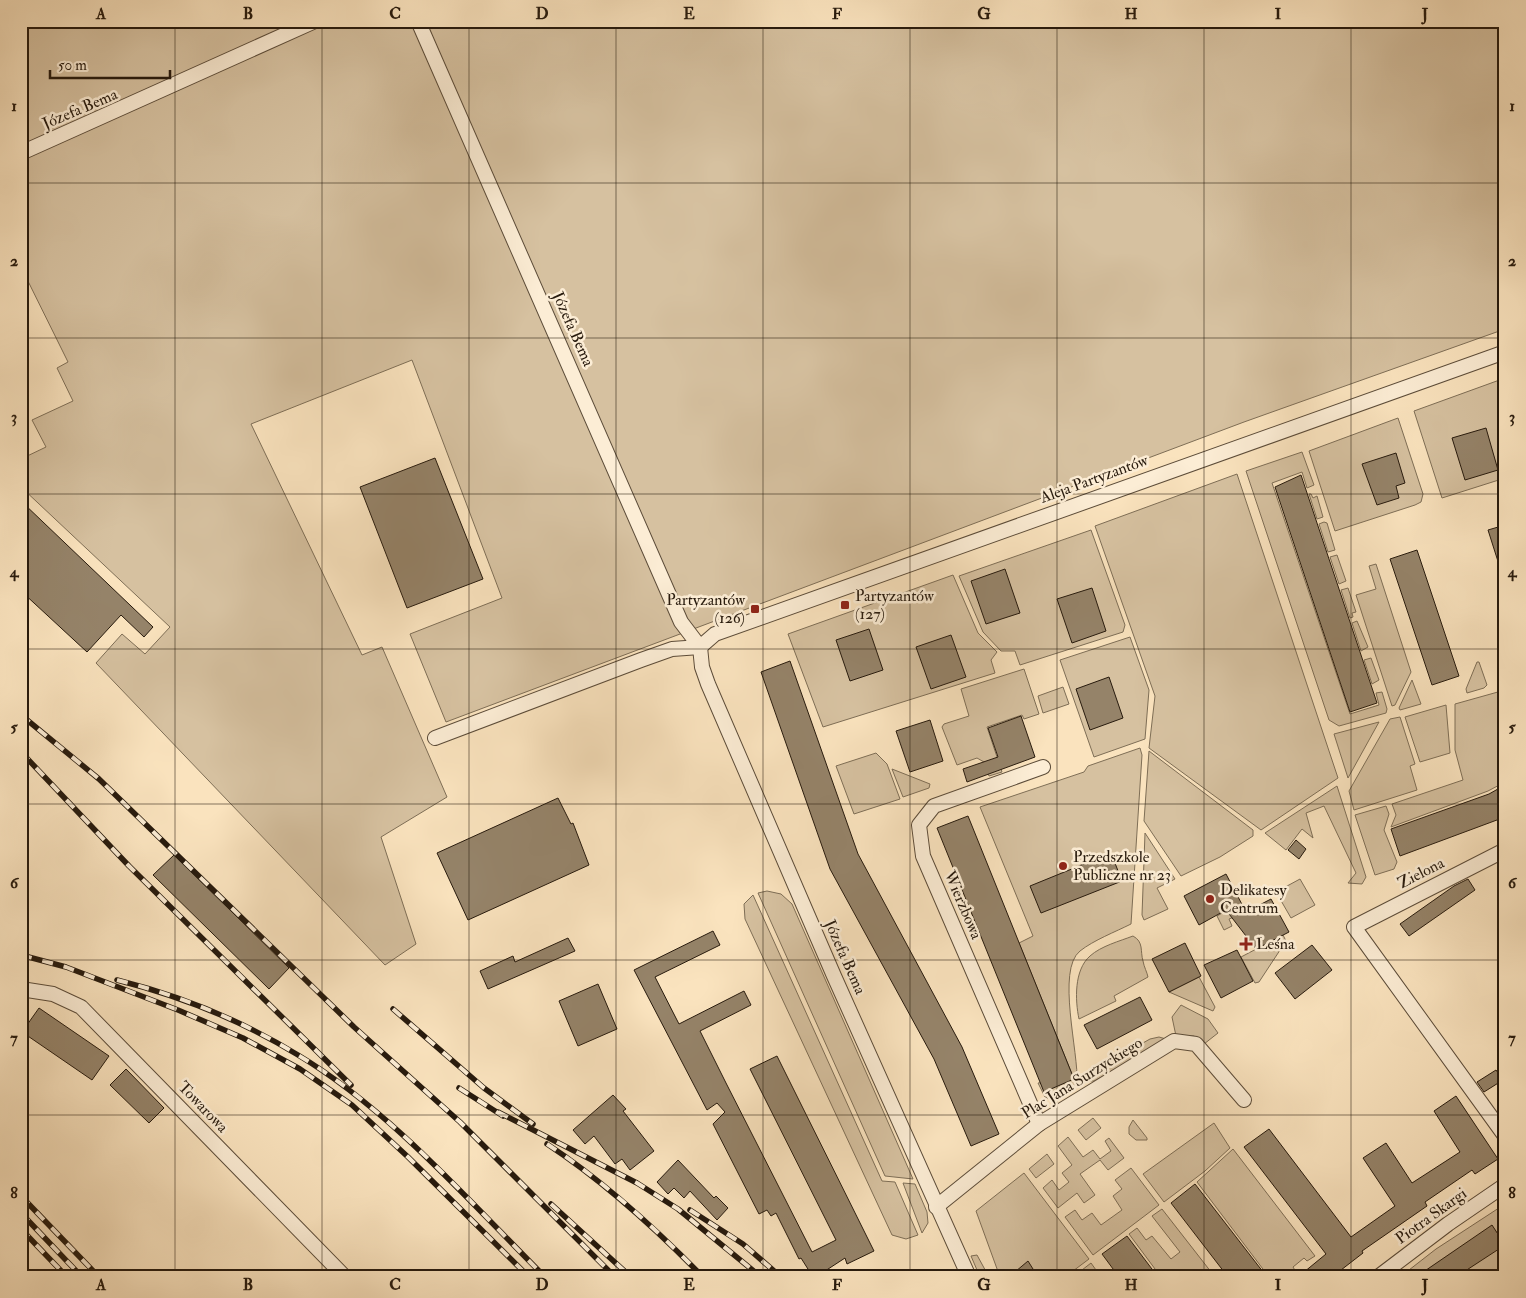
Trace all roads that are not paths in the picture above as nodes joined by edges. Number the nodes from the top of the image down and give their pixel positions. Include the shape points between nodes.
1 (316, 21) edge
2 (418, 21) edge
3 (21, 153) edge
4 (1505, 352) edge
5 (700, 647) junction
6 (435, 738) dead end
7 (1043, 767) dead end
8 (1505, 850) edge
9 (21, 989) edge
10 (1244, 1100) dead end
11 (1039, 1124) junction
12 (1505, 1136) edge
13 (1505, 1185) edge
14 (936, 1207) junction
15 (345, 1277) edge
16 (969, 1277) edge
17 (1378, 1277) edge

1 - 3 street, Józefa Bema
2 - 5 street, Józefa Bema via 681,622
4 - 5 street, Aleja Partyzantów via 715,634
5 - 6 street via 672,649
5 - 14 street, Józefa Bema via 702,667 712,693
7 - 11 street, Wierzbowa via 934,806 919,825 923,856
8 - 12 street, Zielona via 1354,927
9 - 15 street, Towarowa via 53,994 81,1007
10 - 11 street, Plac Jana Surzyckiego via 1196,1044 1174,1041
11 - 14 street, Plac Jana Surzyckiego
13 - 17 street, Piotra Skargi
14 - 16 street, Józefa Bema

